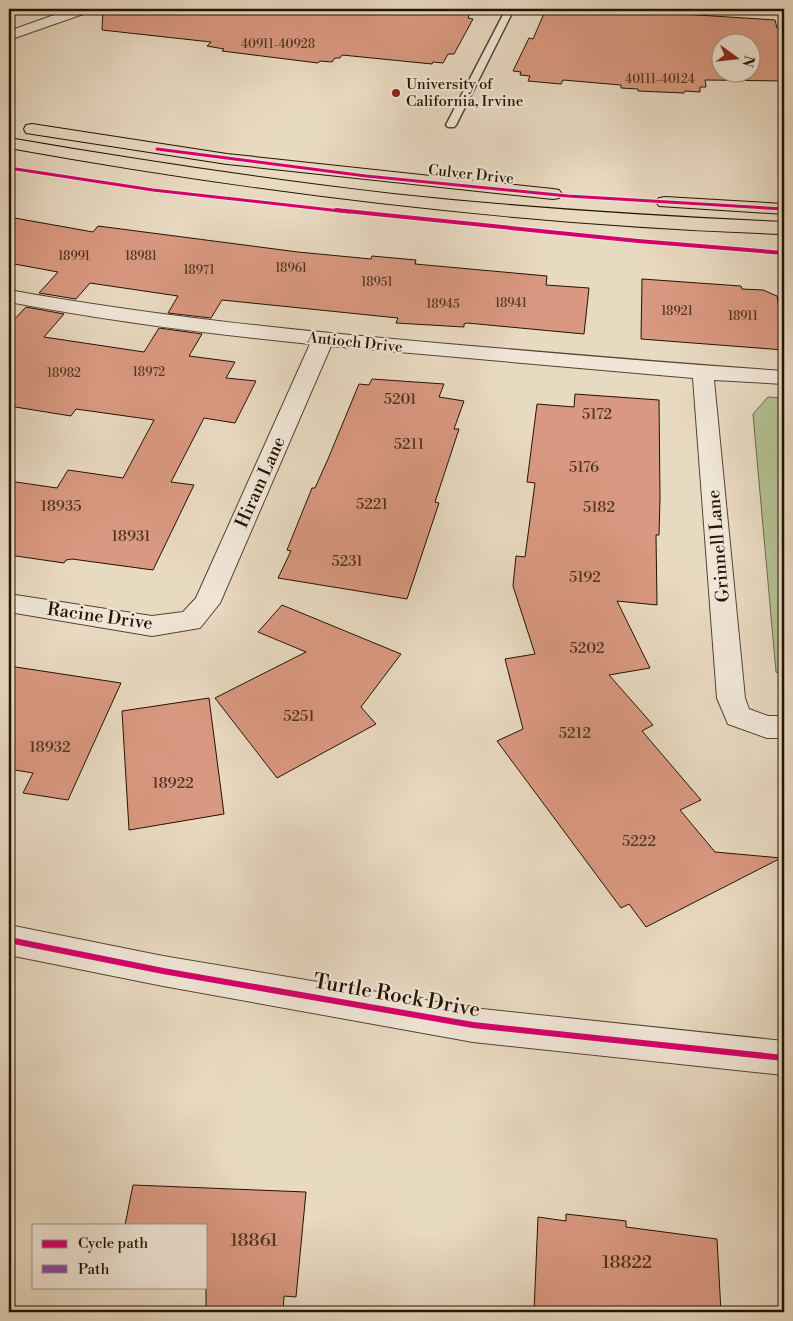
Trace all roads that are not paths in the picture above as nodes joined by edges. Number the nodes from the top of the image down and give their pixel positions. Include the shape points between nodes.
1 (84, 9) edge
2 (510, 9) edge
3 (757, 9) edge
4 (784, 10) edge
5 (9, 36) edge
6 (450, 125) dead end
7 (18, 126) dead end
8 (9, 143) edge
9 (784, 209) edge
10 (784, 228) edge
11 (9, 296) edge
12 (322, 339) junction
13 (703, 374) junction
14 (784, 376) edge
15 (9, 603) edge
16 (192, 621) joint
17 (784, 727) edge
18 (9, 940) edge
19 (784, 1058) edge

1 - 5 street
2 - 6 lane
3 - 4 street
7 - 9 main road, Culver Drive via 157,149 366,176 568,196
8 - 10 main road, Culver Drive via 83,157 333,192 573,215
11 - 12 street, Antioch Drive via 64,307
12 - 13 street, Antioch Drive
12 - 16 street, Hiram Lane via 207,603
13 - 14 street, Antioch Drive
13 - 17 street, Grinnell Lane via 731,698 738,716 767,727
15 - 16 street, Racine Drive via 152,626
18 - 19 street, Turtle Rock Drive via 163,971 473,1025

